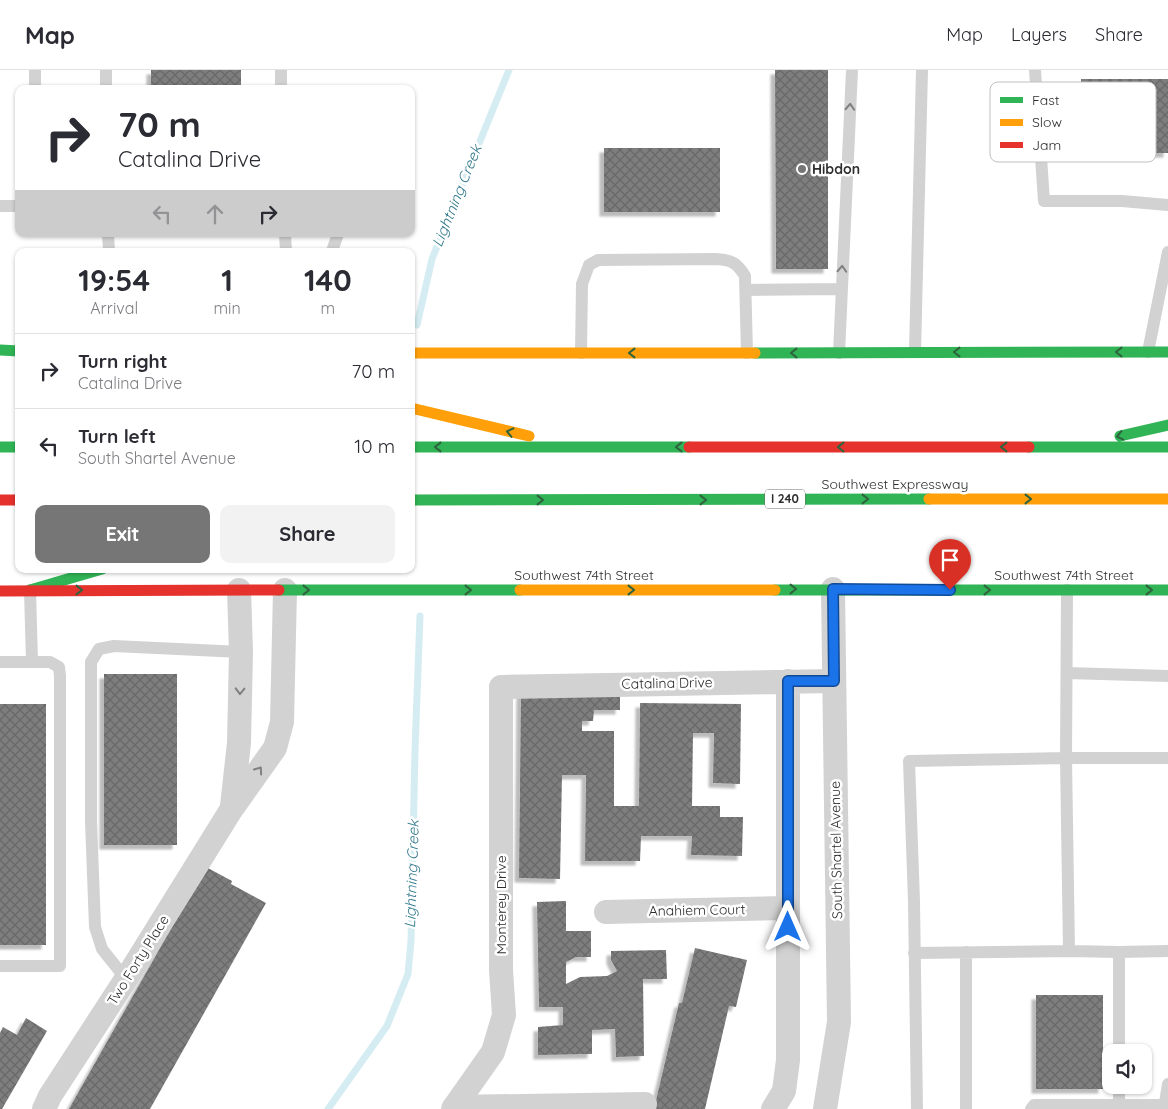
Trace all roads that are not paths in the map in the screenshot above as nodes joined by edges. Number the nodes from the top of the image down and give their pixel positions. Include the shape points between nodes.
1 (35, 70) edge
2 (106, 70) edge
3 (281, 70) edge
4 (852, 70) edge
5 (922, 70) edge
6 (35, 85) edge
7 (106, 85) edge
8 (281, 85) edge
9 (1041, 162) edge
10 (1168, 205) edge
11 (0, 206) edge
12 (15, 206) edge
13 (1168, 252) edge
14 (842, 289) junction
15 (746, 290) junction
16 (0, 350) edge
17 (15, 351) edge
18 (914, 352) junction
19 (1148, 352) junction
20 (1168, 352) edge
21 (415, 353) edge
22 (581, 353) junction
23 (747, 353) junction
24 (839, 353) junction
25 (415, 409) edge
26 (1168, 425) edge
27 (0, 447) edge
28 (15, 447) edge
29 (415, 447) edge
30 (575, 447) junction
31 (1070, 447) junction
32 (1168, 447) edge
33 (1079, 498) junction
34 (1168, 499) edge
35 (0, 500) edge
36 (15, 500) edge
37 (415, 500) edge
38 (491, 500) junction
39 (1150, 510) dead end
40 (438, 512) dead end
41 (88, 573) edge
42 (833, 589) junction
43 (30, 590) junction
44 (239, 590) junction
45 (285, 590) junction
46 (1067, 590) junction
47 (1168, 590) edge
48 (0, 591) edge
49 (241, 652) junction
50 (0, 662) edge
51 (32, 662) junction
52 (1066, 673) junction
53 (1168, 676) edge
54 (788, 681) junction
55 (834, 681) junction
56 (501, 686) joint
57 (1066, 758) junction
58 (1168, 758) edge
59 (231, 810) junction
60 (788, 908) junction
61 (606, 912) dead end
62 (1069, 951) junction
63 (1168, 951) edge
64 (966, 952) junction
65 (1119, 952) junction
66 (914, 953) junction
67 (0, 966) edge
68 (126, 979) junction
69 (1119, 1044) edge
70 (1168, 1084) edge
71 (1119, 1094) edge
72 (645, 1104) dead end
73 (1120, 1105) junction
74 (1164, 1107) edge
75 (453, 1108) edge
76 (44, 1109) edge
77 (772, 1109) edge
78 (825, 1109) edge
79 (917, 1109) edge
80 (966, 1109) edge
81 (1031, 1109) edge

1 - 6 lane
2 - 7 lane
3 - 8 lane
14 -> 4 lane
5 - 18 lane
9 - 10 lane via 1044,200
11 - 12 lane
13 - 19 lane
14 - 15 lane
14 - 24 lane
15 - 22 lane via 745,276 730,260 598,260 589,265 582,284
15 - 23 lane
16 - 17 main road
19 -> 18 main road
18 - 24 main road
19 - 20 main road
21 - 22 main road
23 -> 22 main road
24 -> 23 main road
30 -> 25 main road
26 -> 31 main road
27 - 28 main road
30 -> 29 main road
31 -> 30 main road
31 - 32 main road
33 - 34 main road, Southwest Expressway / I 240
38 -> 33 main road, Southwest Expressway / I 240
33 - 39 main road
35 - 36 main road
37 - 38 main road, Southwest Expressway / I 240
38 - 40 main road
41 - 43 main road
45 -> 42 main road, Southwest 74th Street
42 -> 46 main road, Southwest 74th Street
42 - 55 street, South Shartel Avenue
43 -> 44 main road, Southwest 74th Street
43 - 48 main road, Southwest 74th Street
43 - 51 lane
44 - 45 main road, Southwest 74th Street
44 - 49 street, Two Forty Place
59 -> 45 street, Two Forty Place via 275,748 282,722
46 -> 47 main road, Southwest 74th Street
46 - 52 lane
49 -> 59 street, Two Forty Place via 239,743
49 - 68 lane via 114,646 99,649 91,662 95,927 102,949
50 - 51 lane
51 - 67 lane via 50,662 58,667 60,676 60,966
52 - 53 lane
52 - 57 lane
54 - 55 street, Catalina Drive
54 - 56 street, Catalina Drive
54 - 60 street
55 - 78 street, South Shartel Avenue via 839,1022
56 - 75 street, Monterey Drive via 501,970 504,1015 493,1052
57 - 58 lane
57 - 62 lane
57 - 66 lane via 909,761
59 - 68 street, Two Forty Place
60 - 61 street, Anahiem Court
60 - 77 street via 788,1060 784,1091
62 - 64 lane
62 - 65 lane
63 - 65 lane
64 - 66 lane
64 - 80 lane
65 - 69 lane
66 - 79 lane
68 - 76 street, Two Forty Place
70 - 74 lane
71 - 73 lane
72 - 75 street
73 - 74 lane
73 - 81 lane via 1034,1105

